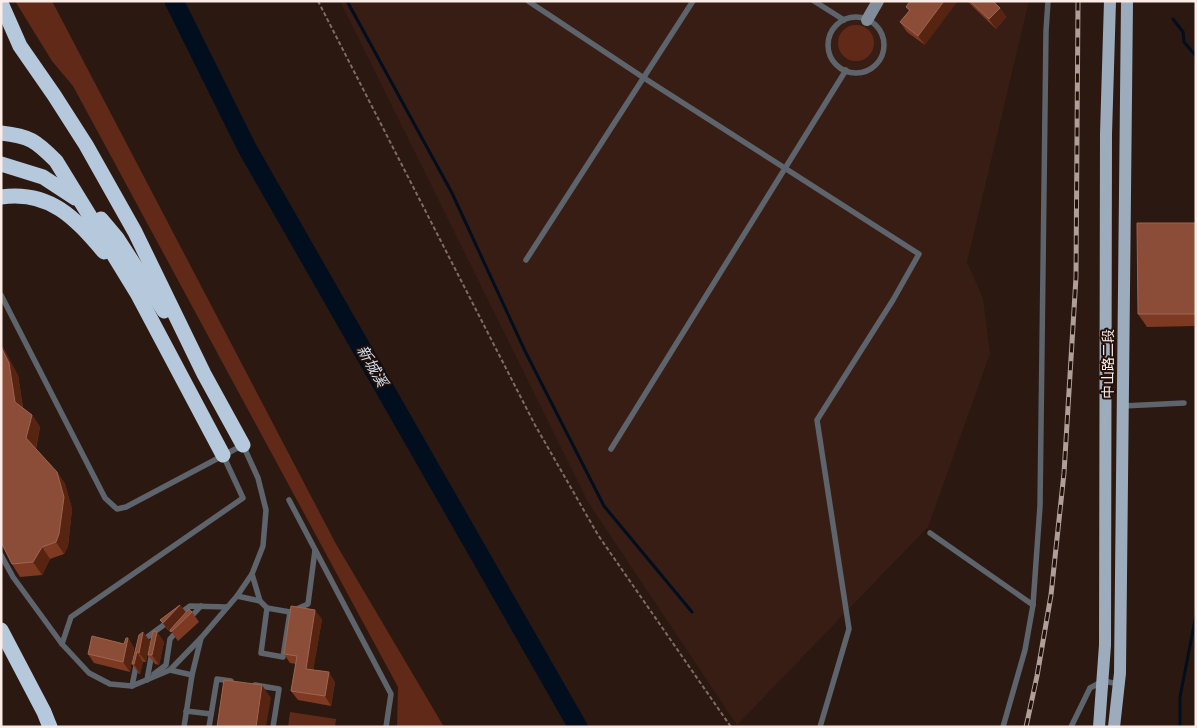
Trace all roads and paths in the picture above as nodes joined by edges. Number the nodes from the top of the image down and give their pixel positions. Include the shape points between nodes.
1 (318, 1) edge
2 (528, 1) edge
3 (693, 1) edge
4 (814, 1) edge
5 (878, 1) edge
6 (1048, 1) edge
7 (1110, 1) edge
8 (1127, 1) edge
9 (4, 10) edge
10 (844, 20) junction
11 (867, 20) junction
12 (846, 70) junction
13 (644, 78) junction
14 (1, 133) edge
15 (1106, 134) junction
16 (1125, 134) junction
17 (1, 164) edge
18 (785, 168) junction
19 (1, 197) edge
20 (526, 260) dead end
21 (137, 293) junction
22 (1, 295) edge
23 (204, 374) junction
24 (1184, 403) dead end
25 (1123, 406) junction
26 (243, 445) junction
27 (611, 449) dead end
28 (223, 455) junction
29 (289, 500) dead end
30 (930, 533) dead end
31 (314, 550) junction
32 (1, 555) edge
33 (252, 574) junction
34 (237, 596) junction
35 (260, 601) junction
36 (1033, 605) junction
37 (201, 606) junction
38 (228, 607) junction
39 (268, 608) junction
40 (290, 612) junction
41 (1, 630) edge
42 (157, 630) junction
43 (156, 638) edge
44 (202, 638) junction
45 (62, 644) junction
46 (154, 646) edge
47 (170, 670) junction
48 (192, 676) junction
49 (147, 680) junction
50 (1102, 681) junction
51 (234, 682) edge
52 (1119, 684) junction
53 (252, 685) edge
54 (132, 686) junction
55 (186, 711) junction
56 (211, 714) junction
57 (50, 727) edge
58 (184, 727) edge
59 (209, 727) edge
60 (273, 727) edge
61 (386, 727) edge
62 (731, 727) edge
63 (820, 727) edge
64 (1003, 727) edge
65 (1071, 727) edge
66 (1099, 727) edge
67 (1114, 727) edge

1 - 62 path via 535,425 598,535
2 - 13 lane
3 - 13 lane
4 - 10 lane
5 - 11 street
6 - 36 lane via 1040,506
7 - 15 main road, 中山路二段
8 - 16 main road, 中山路二段
9 - 23 highway via 20,46 86,145 125,215
10 - 11 lane via 858,17
10 - 12 lane via 833,30 829,44 834,62
11 - 12 lane via 879,28 883,37 882,56 869,70 855,73
12 - 18 lane
13 - 18 lane
13 - 20 lane
14 - 21 highway via 28,137 56,161
15 - 16 main road
15 - 50 main road, 中山路二段 via 1106,646
16 - 25 main road, 中山路二段
17 - 23 highway via 43,177 92,210 117,238
18 - 27 lane
18 - 63 lane via 919,254 817,420 849,629
19 - 21 highway via 35,197 60,209 85,230
21 - 28 highway
22 - 28 lane via 105,498 117,509
23 - 26 highway
24 - 25 lane
25 - 52 main road, 中山路二段
26 - 28 lane
26 - 33 lane via 258,478 266,510 263,546
28 - 45 lane via 243,498 71,617
29 - 31 lane
30 - 36 lane
31 - 40 lane via 308,604
31 - 61 lane via 391,694
32 - 45 lane via 13,577
33 - 34 lane
33 - 35 lane
34 - 35 lane
34 - 38 lane
35 - 39 lane
36 - 64 lane via 1025,650
37 - 38 lane
37 - 42 lane via 190,606
37 - 49 lane via 170,639 166,665
38 - 44 lane
39 - 40 lane
39 - 40 lane via 261,653 283,656
41 - 57 highway
42 - 43 lane
42 - 54 lane via 140,642
44 - 47 lane
44 - 48 lane
45 - 54 lane via 90,673 110,684
46 - 49 lane
47 - 48 lane
47 - 49 lane
48 - 55 lane
49 - 54 lane
50 - 52 lane
50 - 65 lane via 1090,688
50 - 66 main road, 中山路二段
51 - 56 lane via 217,679
52 - 67 main road, 中山路二段
53 - 60 lane via 279,689
55 - 56 lane
55 - 58 lane
56 - 59 lane

